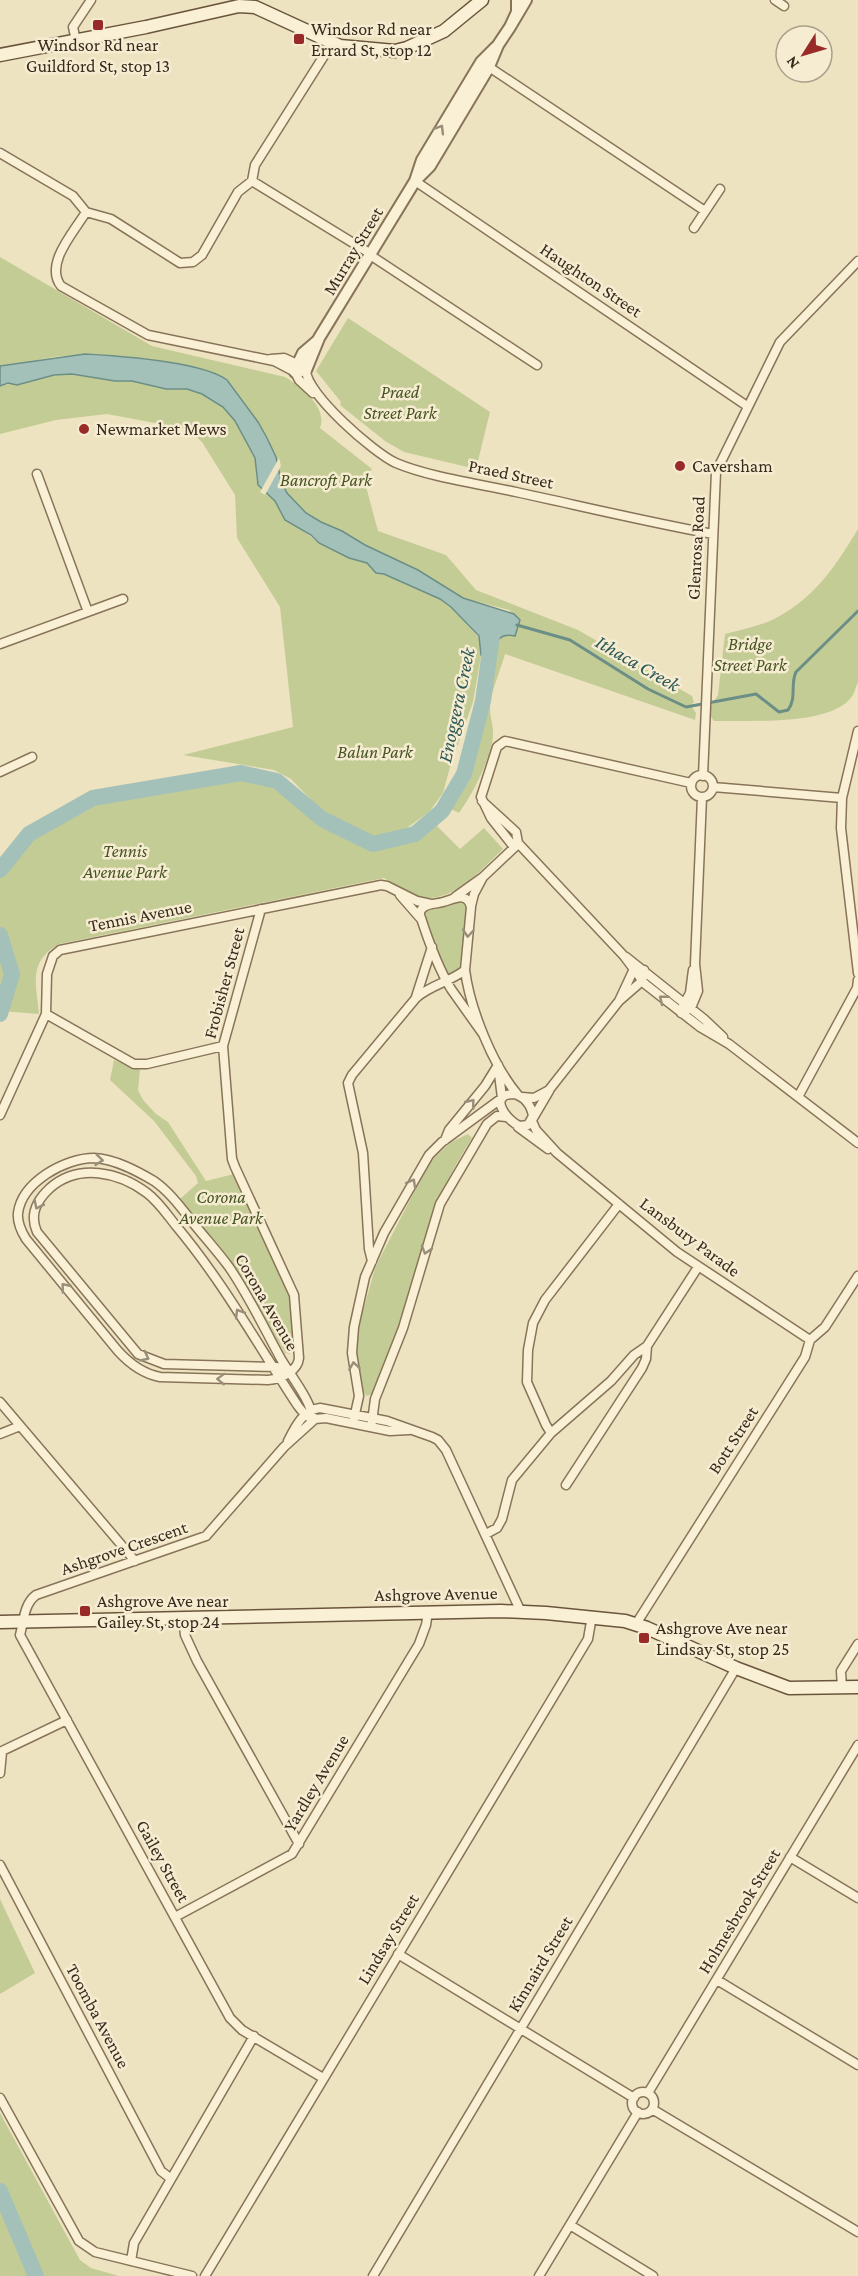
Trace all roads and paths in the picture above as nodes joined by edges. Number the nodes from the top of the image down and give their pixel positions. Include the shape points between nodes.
1 (91, 0) edge
2 (482, 0) edge
3 (516, 0) edge
4 (526, 0) edge
5 (775, 0) edge
6 (231, 3) edge
7 (784, 6) dead end
8 (510, 27) junction
9 (76, 41) junction
10 (332, 42) junction
11 (0, 55) edge
12 (485, 64) junction
13 (0, 153) edge
14 (252, 181) junction
15 (415, 182) junction
16 (720, 189) dead end
17 (705, 211) junction
18 (86, 212) junction
19 (694, 228) dead end
20 (370, 254) junction
21 (858, 261) edge
22 (537, 366) dead end
23 (299, 369) junction
24 (747, 406) junction
25 (37, 474) dead end
26 (713, 534) junction
27 (123, 599) dead end
28 (88, 612) junction
29 (0, 644) edge
30 (858, 731) edge
31 (32, 757) dead end
32 (0, 772) edge
33 (702, 776) junction
34 (692, 783) junction
35 (713, 787) junction
36 (702, 797) junction
37 (842, 798) junction
38 (516, 845) junction
39 (483, 877) junction
40 (400, 894) junction
41 (452, 899) junction
42 (431, 904) junction
43 (471, 907) junction
44 (261, 909) junction
45 (421, 919) junction
46 (855, 919) edge
47 (432, 947) junction
48 (624, 956) junction
49 (465, 970) junction
50 (644, 970) junction
51 (633, 971) junction
52 (858, 973) edge
53 (642, 981) junction
54 (858, 981) edge
55 (447, 982) junction
56 (416, 998) junction
57 (619, 1001) junction
58 (687, 1006) junction
59 (681, 1013) junction
60 (46, 1014) junction
61 (483, 1034) junction
62 (729, 1044) junction
63 (223, 1046) junction
64 (498, 1065) junction
65 (549, 1090) junction
66 (520, 1096) junction
67 (798, 1097) junction
68 (502, 1098) junction
69 (0, 1115) edge
70 (509, 1120) junction
71 (532, 1121) junction
72 (466, 1126) junction
73 (444, 1140) junction
74 (477, 1140) junction
75 (858, 1143) edge
76 (556, 1154) junction
77 (619, 1204) junction
78 (368, 1217) junction
79 (384, 1233) junction
80 (42, 1239) junction
81 (33, 1248) junction
82 (372, 1261) junction
83 (698, 1267) junction
84 (858, 1275) edge
85 (810, 1340) junction
86 (647, 1346) junction
87 (273, 1367) junction
88 (289, 1372) junction
89 (279, 1378) junction
90 (358, 1389) junction
91 (376, 1396) junction
92 (0, 1402) edge
93 (312, 1409) junction
94 (305, 1416) junction
95 (354, 1419) junction
96 (313, 1420) junction
97 (371, 1423) junction
98 (20, 1426) junction
99 (551, 1433) junction
100 (0, 1434) edge
101 (284, 1447) junction
102 (566, 1485) dead end
103 (486, 1534) junction
104 (135, 1560) junction
105 (428, 1612) junction
106 (521, 1612) junction
107 (592, 1616) junction
108 (183, 1619) junction
109 (24, 1621) junction
110 (0, 1622) edge
111 (636, 1623) junction
112 (858, 1644) edge
113 (736, 1668) junction
114 (842, 1688) junction
115 (858, 1688) edge
116 (67, 1720) junction
117 (858, 1744) edge
118 (1, 1752) edge
119 (0, 1773) edge
120 (299, 1844) junction
121 (790, 1857) junction
122 (0, 1865) edge
123 (858, 1898) edge
124 (174, 1917) junction
125 (398, 1954) junction
126 (717, 1980) junction
127 (520, 2029) junction
128 (254, 2036) junction
129 (858, 2065) edge
130 (322, 2078) junction
131 (648, 2093) junction
132 (0, 2098) edge
133 (634, 2098) junction
134 (652, 2109) junction
135 (638, 2112) junction
136 (170, 2178) junction
137 (570, 2225) junction
138 (858, 2232) edge
139 (131, 2261) junction
140 (192, 2276) edge
141 (204, 2276) edge
142 (373, 2276) edge
143 (539, 2276) edge
144 (653, 2276) edge

1 - 9 street via 73,27
2 - 10 main road via 444,31 401,50 352,48
3 - 8 street, Murray Street via 517,12
4 - 8 street, Murray Street
5 - 7 street
6 - 9 main road
6 - 10 main road via 255,7
8 - 12 street, Murray Street
9 - 11 main road
10 - 14 street via 255,165
12 - 15 street, Murray Street via 422,160
12 - 17 street
13 - 18 street via 73,196
14 - 18 street via 238,192 202,255 193,262 180,263 111,219
14 - 20 street
15 - 20 street, Murray Street
15 - 24 street, Haughton Street
16 - 17 street
17 - 19 street
18 - 23 street via 56,263 55,273 61,286 147,335 268,358
20 - 22 street
20 - 23 street, Murray Street
21 - 24 street, Glenrosa Road via 780,342
23 - 26 street, Praed Street via 323,402 375,449 399,464
24 - 26 street, Glenrosa Road via 716,471
25 - 28 street
26 - 33 street, Glenrosa Road
27 - 28 street
28 - 29 street
30 - 37 street
31 - 32 street
33 - 34 street
33 - 35 street via 710,779
34 - 36 street via 693,793
34 - 38 street via 507,741 498,746 482,789 482,801 516,832
35 - 36 street via 710,794
35 - 37 street
36 - 58 street via 695,964
37 - 46 street via 841,828
38 - 39 street
38 - 48 street
39 - 41 street
39 - 43 street
40 - 42 street, Tennis Avenue
40 - 44 street, Tennis Avenue via 381,885
40 - 45 street
41 - 42 street
41 - 43 street via 464,897
42 - 45 street via 421,910
43 -> 49 street
44 - 60 street, Tennis Avenue via 60,950 53,956 47,974
44 - 63 street, Frobisher Street
45 - 47 street
46 - 52 street
47 - 55 street
47 - 56 street
48 - 50 street
48 - 51 street
49 - 55 street
49 - 61 street
50 - 51 street
50 - 53 street
50 - 58 street
51 - 53 street
51 - 57 street
53 - 57 street
59 -> 53 street
54 - 67 street
55 - 56 street
55 - 61 street
56 - 78 street via 348,1083 363,1153
57 - 65 street
58 - 59 street
58 - 62 street
59 - 62 street
60 - 63 street via 134,1064
60 - 69 street, Tennis Avenue
61 - 64 street
62 - 67 street
63 - 88 street, Frobisher Street via 232,1159 295,1300 299,1361
64 - 66 street
64 - 68 street
73 -> 64 street
65 - 66 street via 534,1098
65 - 71 street
66 - 68 street via 508,1094
66 - 71 street via 530,1107
67 - 75 street
68 - 70 street via 502,1108
68 - 72 street
70 - 71 street via 522,1126
70 - 74 street via 498,1116 491,1119
70 - 76 street, Lansbury Parade
71 - 76 street, Lansbury Parade
72 - 73 street
72 - 74 street via 475,1129
79 -> 73 street via 425,1160
74 -> 91 street via 440,1204 403,1328
76 - 77 street, Lansbury Parade
77 - 83 street, Lansbury Parade
77 - 99 street via 545,1300 533,1323 527,1383
78 - 79 street via 374,1233
78 - 82 street
79 - 82 street
80 - 81 street
80 -> 87 street, Corona Avenue via 138,1354 164,1364
87 -> 80 street, Corona Avenue via 204,1261 159,1206 133,1184 91,1172 61,1180 34,1210 34,1225
81 -> 88 street, Corona Avenue via 20,1229 18,1211 31,1188 42,1178 68,1162 94,1158 136,1172 169,1194 220,1255
89 -> 81 street, Corona Avenue via 171,1378 147,1373 118,1351
90 -> 82 street via 352,1340 363,1284
83 - 85 street, Lansbury Parade
83 - 86 street
84 - 85 street, Bott Street via 825,1327
85 - 111 street, Bott Street via 805,1357
86 - 99 street
86 - 102 street via 642,1368
87 - 88 street
87 - 89 street, Corona Avenue
88 - 89 street
88 - 93 street, Corona Avenue
89 - 94 street, Corona Avenue
90 - 91 street via 365,1399
90 - 95 street
91 - 97 street
92 - 98 street
93 - 94 street, Ashgrove Crescent
93 - 95 street via 321,1408
93 - 96 street
94 - 96 street
94 - 101 street, Ashgrove Crescent
95 - 96 street
95 - 97 street
96 - 101 street, Ashgrove Crescent
97 - 103 street via 390,1431 409,1430 432,1437 442,1445
98 - 100 street
98 - 104 street
99 - 103 street via 512,1480 502,1518 497,1528
101 - 104 street, Ashgrove Crescent via 206,1536
103 - 106 street
104 - 109 street, Ashgrove Crescent via 36,1595 27,1606
105 - 106 main road, Ashgrove Avenue
105 - 108 main road, Ashgrove Avenue
105 - 120 street, Yardley Avenue via 420,1644
106 - 107 main road, Ashgrove Avenue
107 - 111 main road, Ashgrove Avenue
107 - 125 street, Lindsay Street via 588,1639
108 - 109 main road, Ashgrove Avenue
108 - 120 street via 184,1635 196,1661
109 - 110 main road, Ashgrove Avenue
109 - 116 street, Gailey Street via 20,1635
111 - 113 main road, Ashgrove Avenue
112 - 114 street via 841,1671
113 - 114 main road, Ashgrove Avenue via 789,1688
113 - 127 street, Kinnaird Street
114 - 115 main road, Ashgrove Avenue
116 - 118 street
116 - 124 street, Gailey Street
117 - 121 street, Holmesbrook Street
118 - 119 street
120 - 124 street, Yardley Avenue via 285,1860
121 - 123 street
121 - 126 street, Holmesbrook Street
122 - 136 street, Toomba Avenue via 161,2171
124 - 128 street, Gailey Street via 230,2018
125 - 127 street
125 - 130 street, Lindsay Street
126 - 129 street
126 - 131 street, Holmesbrook Street
127 - 133 street
127 - 142 street, Kinnaird Street
128 - 130 street, Gailey Street
128 - 136 street
130 - 141 street, Lindsay Street
131 - 133 street
131 - 134 street via 654,2100
132 - 139 street via 79,2241 95,2252
133 - 135 street via 633,2107
134 - 135 street via 645,2114
134 - 138 street
135 - 137 street
136 - 139 street via 134,2243
137 - 143 street
137 - 144 street
139 - 140 street

